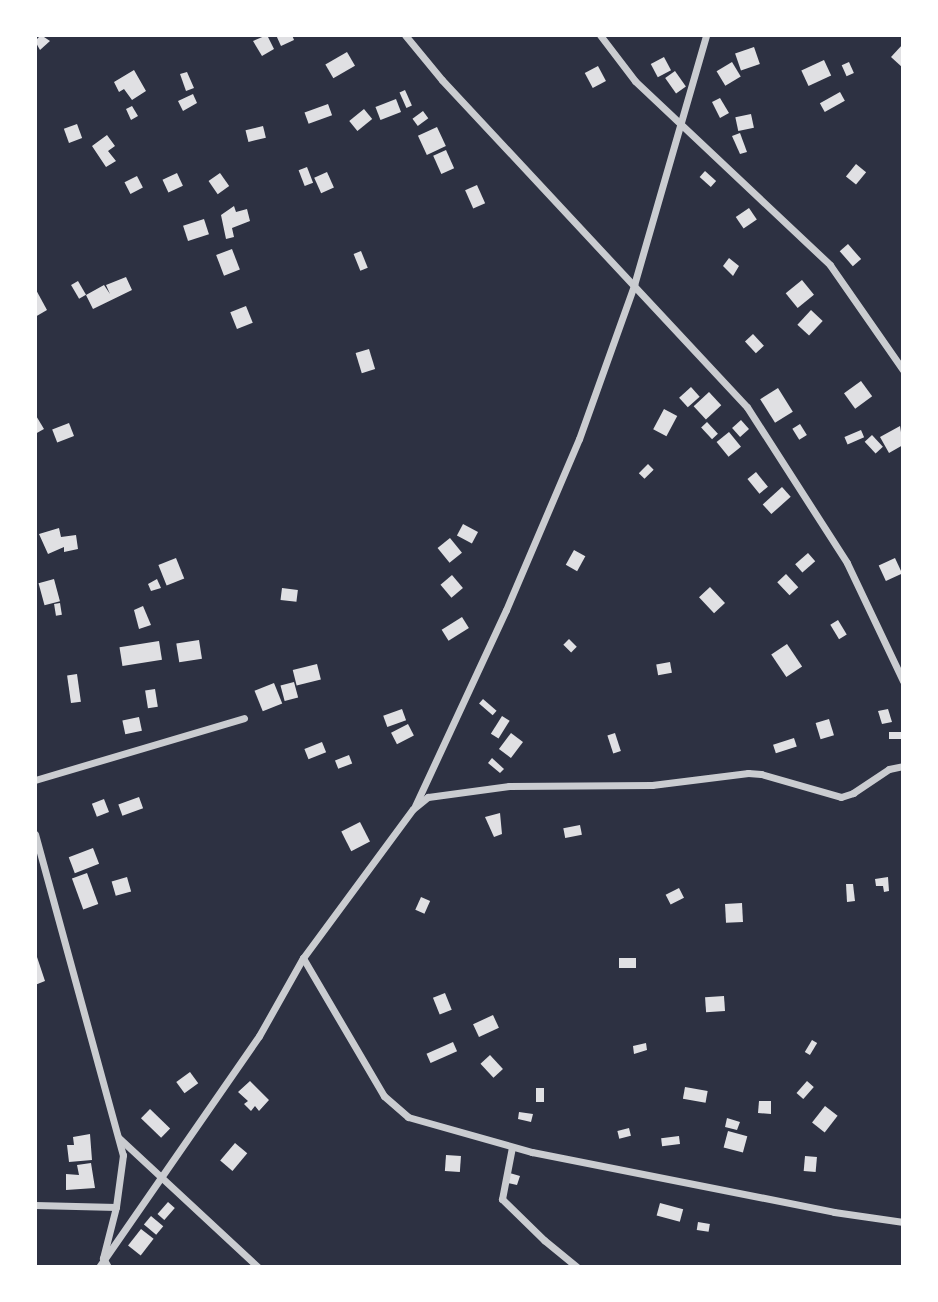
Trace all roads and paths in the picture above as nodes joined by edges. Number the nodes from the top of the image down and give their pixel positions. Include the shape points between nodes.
1 (405, 35) edge
2 (600, 35) edge
3 (706, 35) edge
4 (682, 123) junction
5 (634, 285) junction
6 (903, 370) edge
7 (903, 681) edge
8 (243, 718) dead end
9 (903, 766) edge
10 (35, 780) edge
11 (413, 810) junction
12 (35, 834) edge
13 (303, 958) junction
14 (118, 1138) junction
15 (512, 1147) junction
16 (164, 1176) junction
17 (35, 1205) edge
18 (116, 1207) junction
19 (903, 1222) edge
20 (103, 1258) junction
21 (99, 1267) edge
22 (108, 1267) edge
23 (258, 1267) edge
24 (577, 1267) edge

1 - 5 street
2 - 4 street via 635,81
3 - 4 street
4 - 5 street
4 - 6 street via 830,265
5 - 7 street via 747,407 847,563
5 - 11 street via 579,439
8 - 10 street
9 - 11 street via 889,768 841,797 748,773 652,785 467,790 428,797
11 - 13 street
12 - 14 street
13 - 15 street via 384,1096 408,1117
13 - 16 street via 259,1036
14 - 16 street
14 - 18 street via 122,1154
15 - 19 street
15 - 24 street via 502,1199
16 - 20 street
16 - 23 street
17 - 18 street
18 - 20 street
20 - 21 street
20 - 22 street

